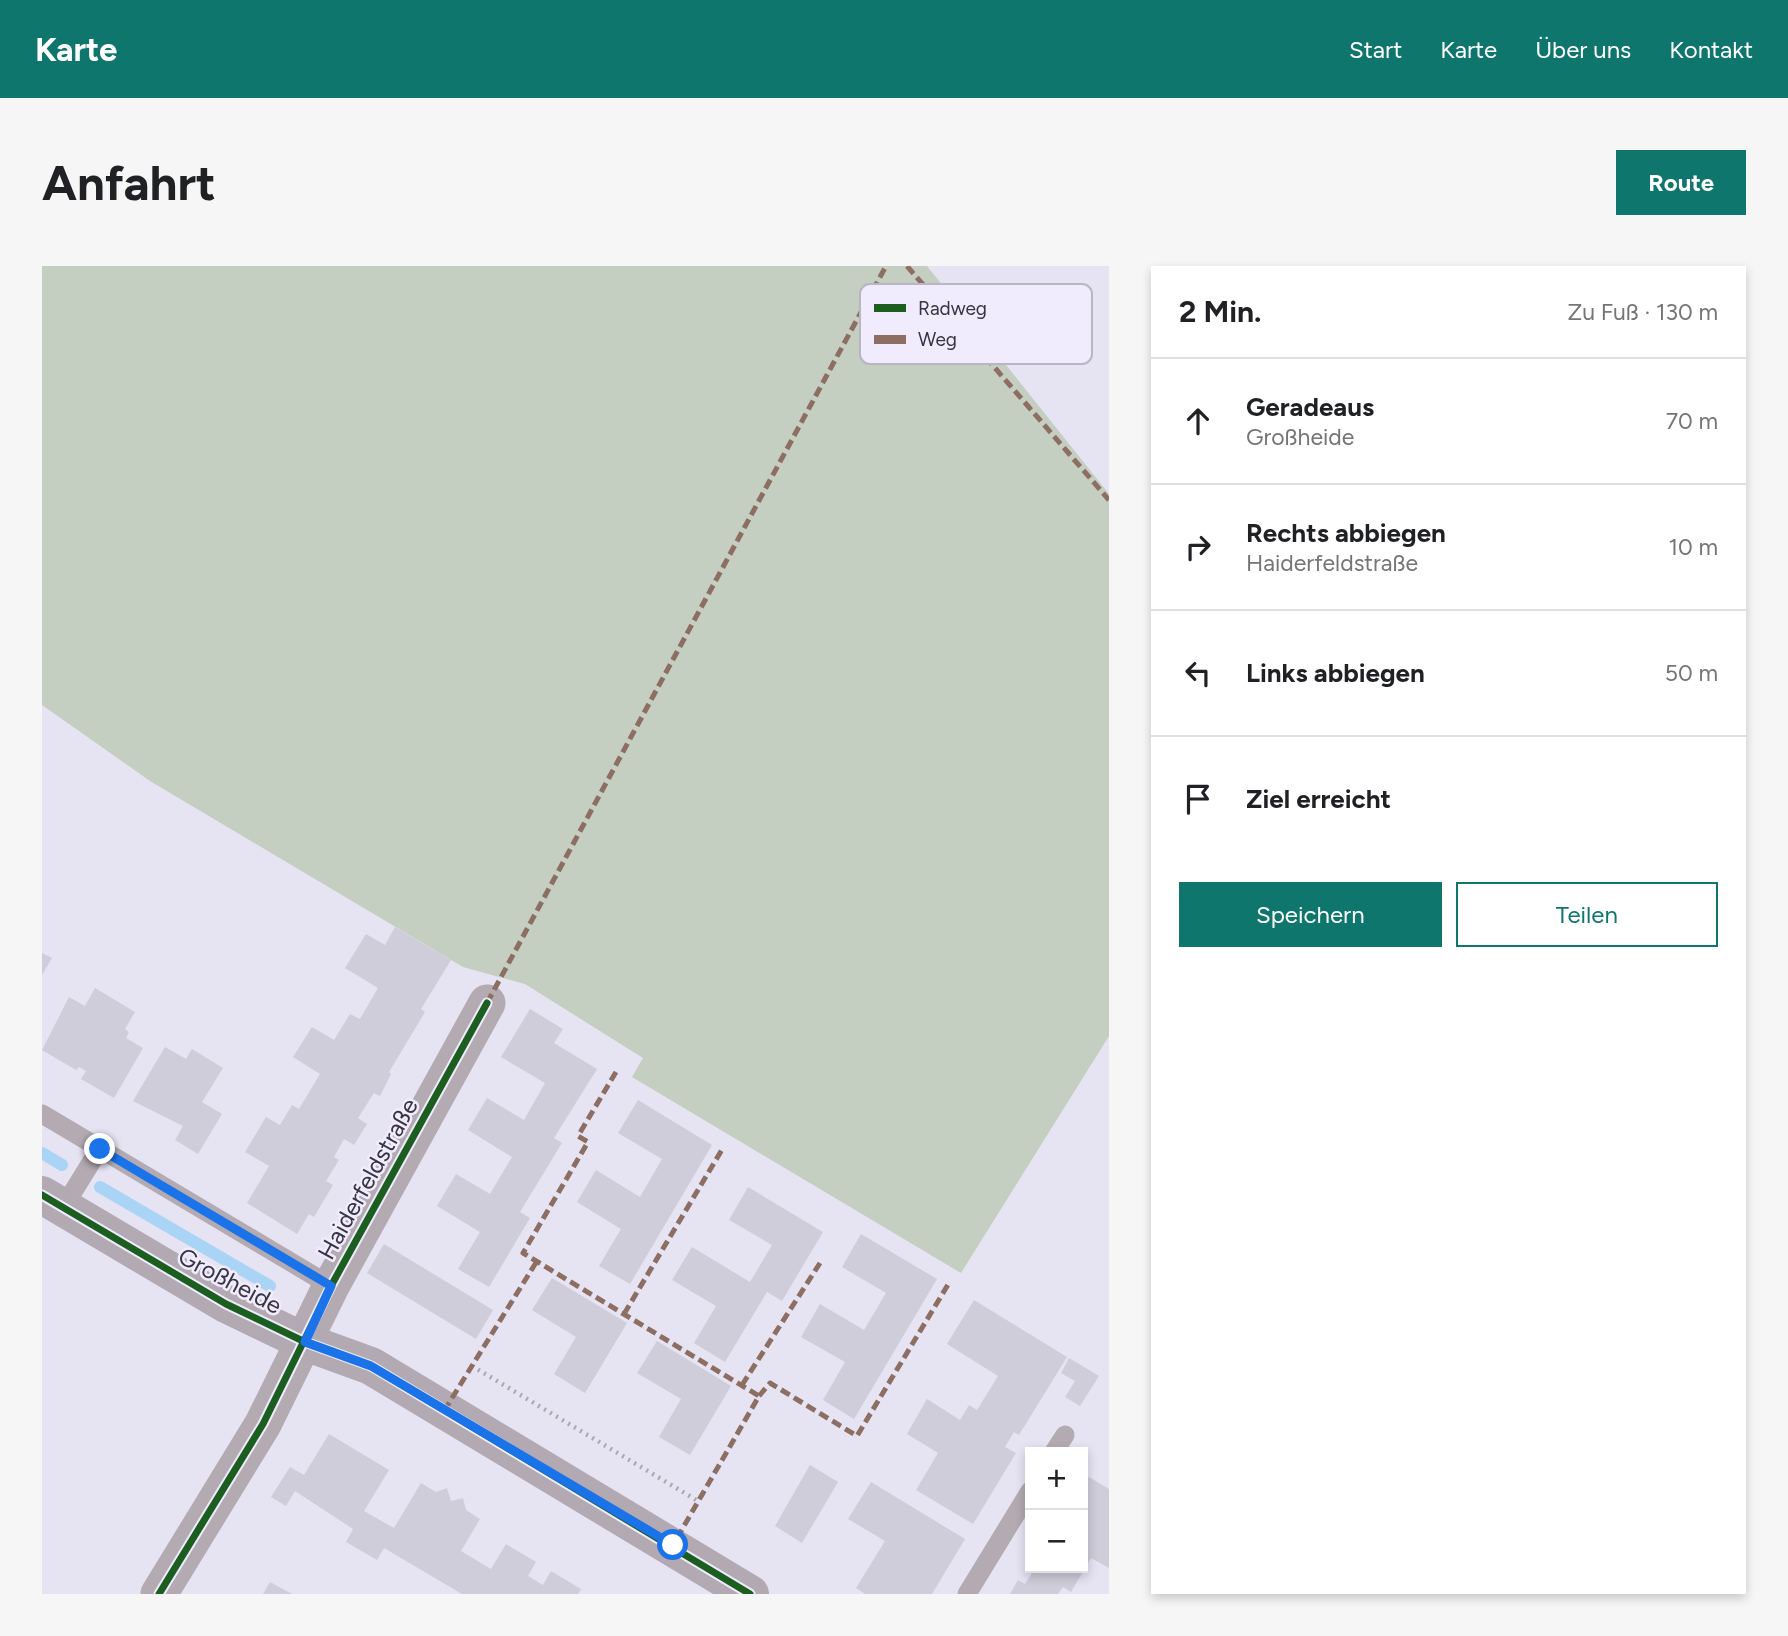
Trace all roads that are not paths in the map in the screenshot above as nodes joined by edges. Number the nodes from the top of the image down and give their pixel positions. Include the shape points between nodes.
1 (487, 1003) dead end
2 (42, 1114) edge
3 (100, 1149) junction
4 (53, 1201) edge
5 (331, 1286) junction
6 (305, 1342) junction
7 (1025, 1499) edge
8 (734, 1590) edge
9 (159, 1594) edge
10 (967, 1594) edge

1 - 5 street, Haiderfeldstraße
2 - 3 lane
3 - 4 lane
3 - 5 lane
4 - 6 street, Großheide via 226,1304
5 - 6 street, Haiderfeldstraße
6 - 8 street, Großheide via 371,1366
6 - 9 street, Haiderfeldstraße via 263,1424
7 - 10 lane

